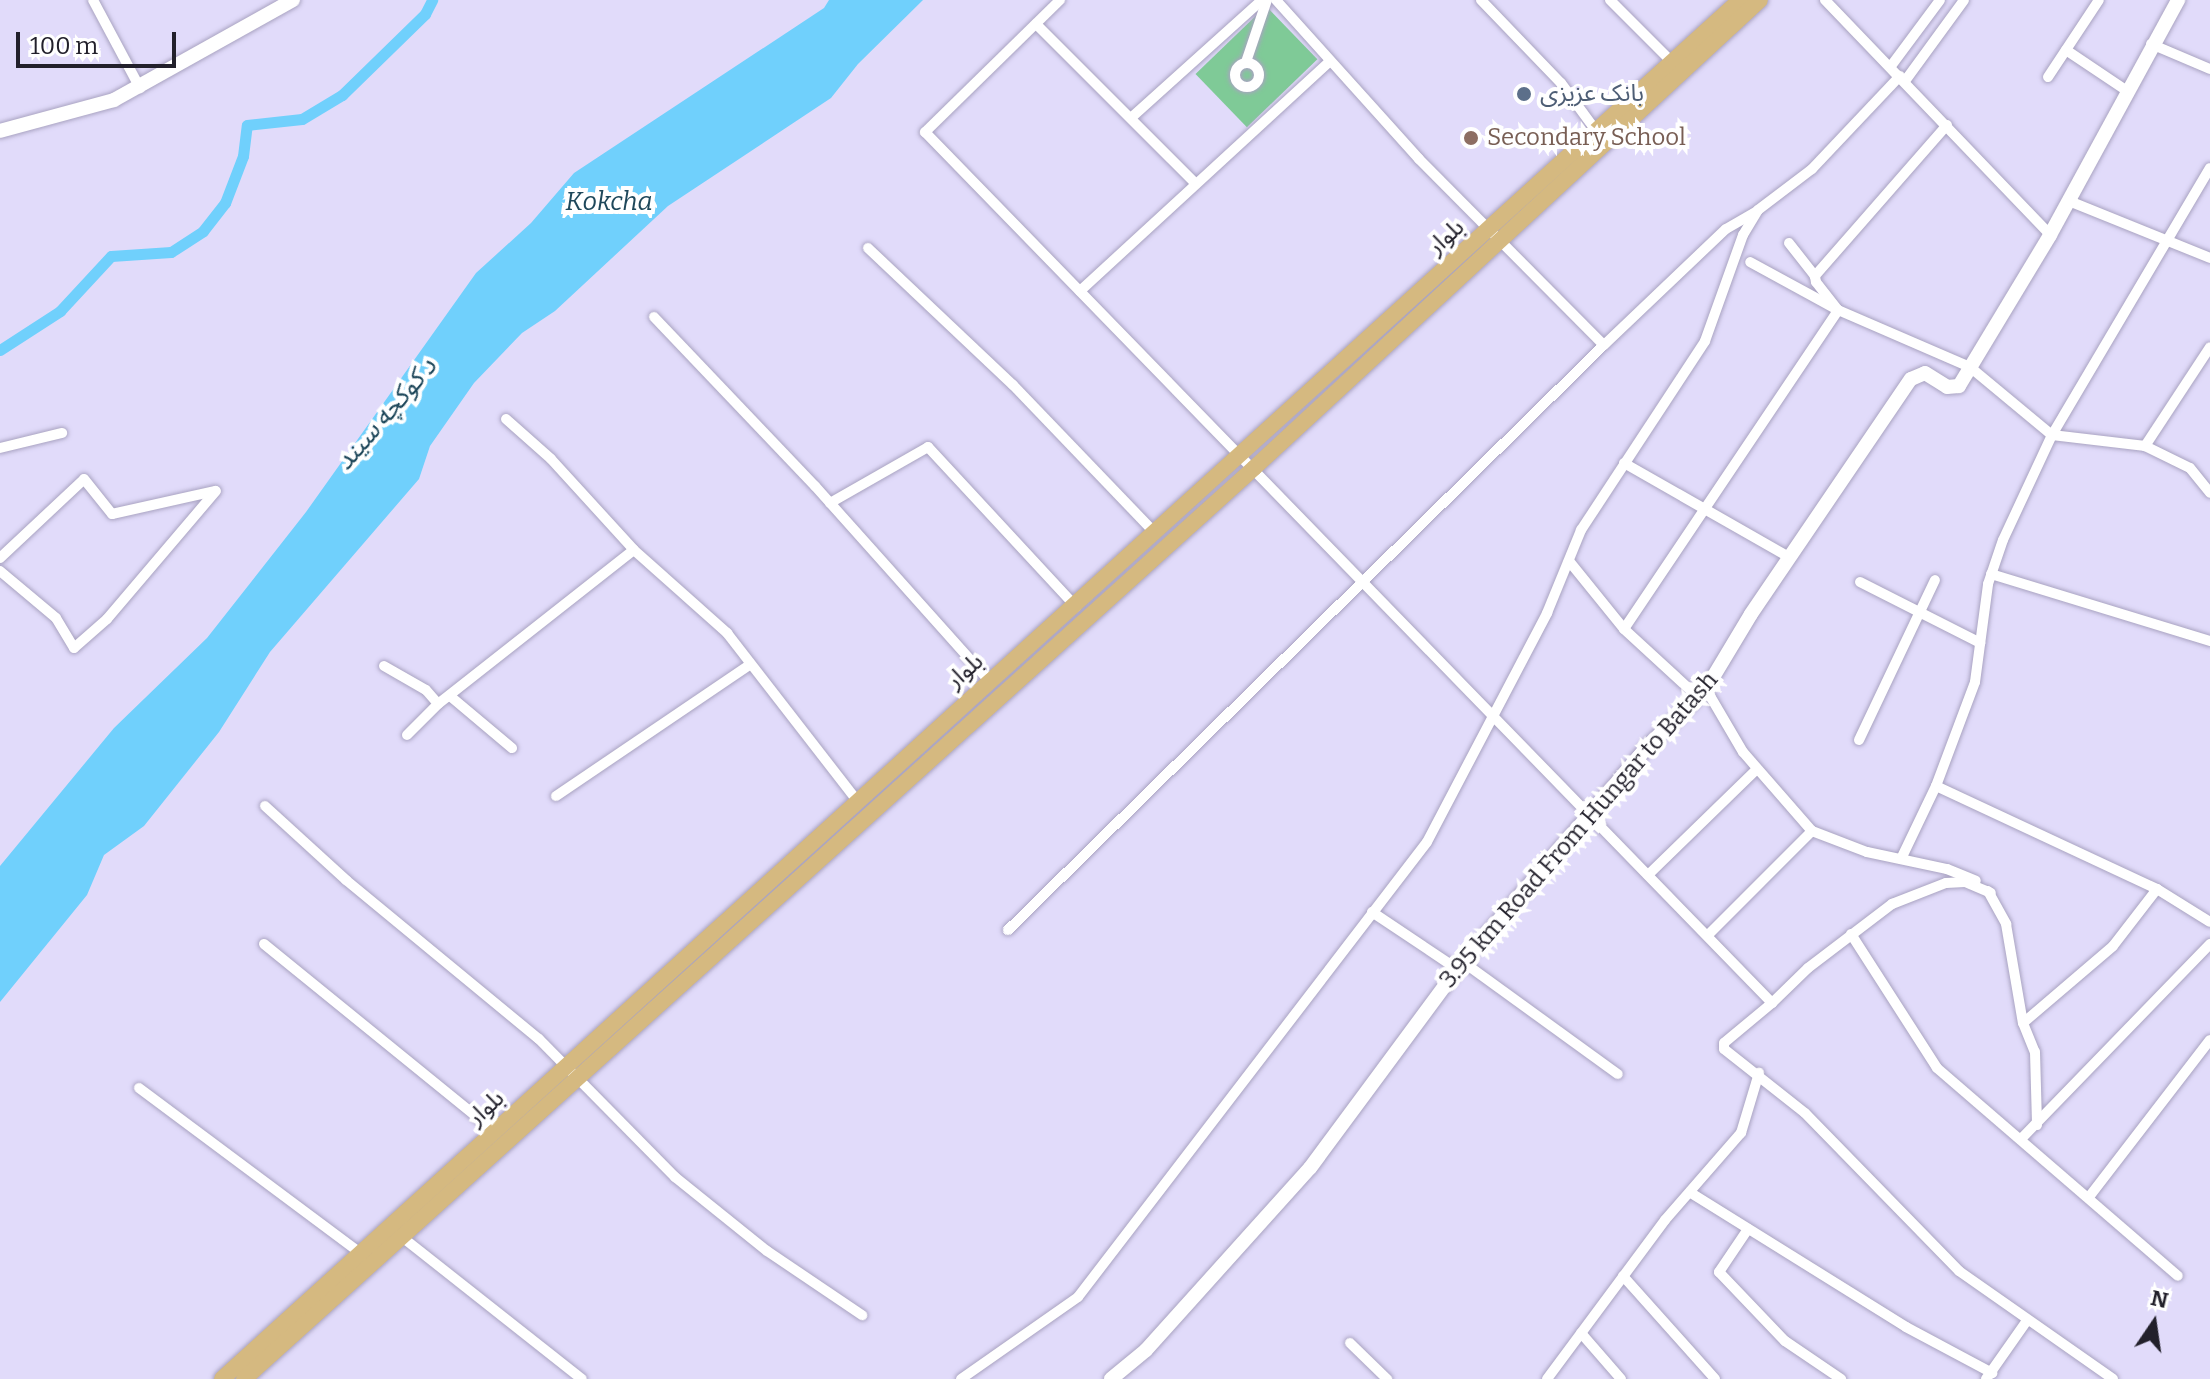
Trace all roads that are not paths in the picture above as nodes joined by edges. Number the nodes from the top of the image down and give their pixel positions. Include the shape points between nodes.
1 (93, 0) edge
2 (293, 0) edge
3 (1060, 0) edge
4 (1265, 0) edge
5 (1276, 0) edge
6 (1481, 0) edge
7 (1610, 0) edge
8 (1740, 0) edge
9 (1760, 0) edge
10 (1825, 0) edge
11 (1940, 0) edge
12 (1964, 0) edge
13 (2099, 0) edge
14 (2178, 0) edge
15 (1036, 24) junction
16 (1712, 35) junction
17 (2151, 44) junction
18 (2066, 50) junction
19 (1330, 61) junction
20 (1246, 62) dead end
21 (1672, 62) junction
22 (1891, 66) junction
23 (2210, 69) edge
24 (2048, 77) dead end
25 (1902, 79) junction
26 (140, 88) junction
27 (2127, 91) junction
28 (1132, 117) junction
29 (1947, 125) junction
30 (0, 131) edge
31 (1597, 132) junction
32 (2210, 168) edge
33 (1196, 184) junction
34 (2069, 201) junction
35 (1758, 210) junction
36 (2050, 235) junction
37 (1496, 236) junction
38 (2169, 242) junction
39 (1789, 243) dead end
40 (868, 248) dead end
41 (2210, 258) edge
42 (1750, 262) dead end
43 (1815, 276) junction
44 (1080, 291) junction
45 (1838, 310) junction
46 (654, 317) dead end
47 (1604, 345) junction
48 (2210, 347) edge
49 (1970, 367) junction
50 (506, 419) dead end
51 (62, 433) dead end
52 (2052, 435) junction
53 (2145, 446) junction
54 (0, 448) edge
55 (1240, 455) junction
56 (1624, 463) junction
57 (1254, 468) junction
58 (2210, 493) edge
59 (830, 503) junction
60 (1704, 507) junction
61 (1155, 533) junction
62 (634, 550) junction
63 (1789, 557) junction
64 (0, 558) edge
65 (1569, 561) junction
66 (0, 571) edge
67 (1991, 574) junction
68 (1935, 580) dead end
69 (1362, 582) junction
70 (1860, 582) dead end
71 (1076, 607) junction
72 (1923, 614) junction
73 (1624, 629) junction
74 (2210, 641) edge
75 (1980, 643) junction
76 (751, 664) junction
77 (384, 666) dead end
78 (990, 682) junction
79 (1702, 693) junction
80 (450, 696) junction
81 (438, 704) junction
82 (1493, 720) junction
83 (407, 735) dead end
84 (1859, 740) dead end
85 (512, 748) dead end
86 (1757, 769) junction
87 (1936, 786) junction
88 (556, 796) dead end
89 (858, 802) junction
90 (265, 806) dead end
91 (1589, 815) junction
92 (1812, 831) junction
93 (1901, 859) junction
94 (1648, 875) junction
95 (775, 886) junction
96 (2157, 889) junction
97 (1991, 893) junction
98 (1372, 912) junction
99 (2210, 922) edge
100 (1008, 930) dead end
101 (1851, 934) junction
102 (1708, 935) junction
103 (264, 944) dead end
104 (2210, 944) edge
105 (1460, 965) junction
106 (1772, 1003) junction
107 (2023, 1023) junction
108 (2210, 1040) edge
109 (573, 1072) junction
110 (1759, 1073) junction
111 (1618, 1074) dead end
112 (139, 1088) dead end
113 (2037, 1125) junction
114 (495, 1132) junction
115 (2021, 1139) junction
116 (1691, 1193) junction
117 (2089, 1197) junction
118 (1748, 1229) junction
119 (402, 1237) junction
120 (360, 1253) junction
121 (1623, 1276) junction
122 (2178, 1276) dead end
123 (862, 1315) dead end
124 (2026, 1322) junction
125 (1581, 1333) junction
126 (1350, 1343) dead end
127 (1989, 1376) edge
128 (222, 1379) edge
129 (244, 1379) edge
130 (582, 1379) edge
131 (961, 1379) edge
132 (1111, 1379) edge
133 (1387, 1379) edge
134 (1547, 1379) edge
135 (1621, 1379) edge
136 (1715, 1379) edge
137 (1841, 1379) edge
138 (2113, 1379) edge

1 - 26 street
2 - 26 street
3 - 15 street
4 - 20 street
4 - 28 street
5 - 19 street
6 - 31 street via 1561,83
7 - 21 street
8 - 16 main road, بلوار
9 - 16 main road, بلوار
10 - 22 street
11 - 22 street
12 - 25 street
13 - 18 street
14 - 17 street, 3.95 km Road From Hungar to Batash
15 - 28 street
15 - 44 street via 927,124 925,132
16 - 21 main road, بلوار
16 - 37 main road, بلوار
17 - 23 street
17 - 27 street, 3.95 km Road From Hungar to Batash
18 - 24 street
18 - 27 street
19 - 33 street
19 - 37 street
21 - 31 main road, بلوار
22 - 25 street
25 - 29 street
25 - 35 street via 1812,169
26 - 30 street
27 - 34 street, 3.95 km Road From Hungar to Batash
28 - 33 street
29 - 36 street
29 - 43 street
31 - 37 main road, بلوار
32 - 38 street
33 - 44 street
34 - 36 street, 3.95 km Road From Hungar to Batash
34 - 38 street
35 - 47 street via 1726,229
35 - 56 street via 1743,235 1705,341 1674,396
36 - 49 street, 3.95 km Road From Hungar to Batash
37 - 47 street
37 - 55 main road, بلوار
37 - 57 main road, بلوار
38 - 41 street
38 - 52 street
39 - 43 street
40 - 61 street via 1013,385
42 - 45 street
43 - 45 street
44 - 55 street
45 - 49 street
45 - 60 street
46 - 59 street
47 - 69 street
48 - 53 street
49 - 52 street
49 - 63 street, 3.95 km Road From Hungar to Batash via 1959,386 1947,387 1925,373 1911,379
50 - 62 street via 551,459
51 - 54 street
52 - 53 street
52 - 67 street
53 - 58 street via 2190,468
55 - 57 street
55 - 61 main road, بلوار
56 - 60 street
56 - 65 street
57 - 69 street
57 - 95 main road, بلوار
59 - 71 street via 928,447
59 - 78 street
60 - 63 street
60 - 73 street
61 - 71 main road, بلوار
62 - 76 street via 727,633
62 - 80 street
63 - 79 street, 3.95 km Road From Hungar to Batash
64 - 66 street via 84,479 112,514 216,491 107,619 74,648 56,618
65 - 73 street
65 - 82 street
67 - 74 street
67 - 75 street
68 - 72 street
69 - 82 street
69 - 100 street
70 - 72 street
71 - 78 main road, بلوار
72 - 75 street
72 - 84 street
73 - 79 street
75 - 87 street via 1975,682
76 - 88 street
76 - 89 street
77 - 81 street via 426,690
78 - 89 main road, بلوار
79 - 86 street
79 - 91 street, 3.95 km Road From Hungar to Batash
80 - 81 street
80 - 85 street
81 - 83 street
82 - 91 street
82 - 98 street via 1427,842
86 - 92 street
86 - 94 street
87 - 93 street
87 - 96 street
89 - 95 main road, بلوار
90 - 109 street
91 - 94 street
91 - 105 street, 3.95 km Road From Hungar to Batash
92 - 93 street
92 - 102 street
93 - 97 street via 1956,872
94 - 102 street
95 - 109 main road, بلوار
96 - 99 street
96 - 107 street via 2113,946
97 - 101 street via 1965,882 1946,883 1892,904
97 - 107 street via 2006,924
98 - 105 street
98 - 131 street via 1078,1297
101 - 106 street
101 - 115 street via 1937,1068
102 - 106 street
103 - 114 street
104 - 113 street
105 - 111 street
105 - 132 street, 3.95 km Road From Hungar to Batash via 1310,1168 1146,1350
106 - 110 street via 1724,1043 1728,1053
107 - 113 street via 2035,1052
108 - 117 street
109 - 114 main road, بلوار
109 - 119 main road, بلوار
109 - 123 street via 675,1177 767,1251
110 - 116 street via 1741,1133
110 - 124 street via 1959,1271
112 - 120 street
113 - 115 street
114 - 120 main road, بلوار
115 - 117 street
116 - 118 street
116 - 121 street
117 - 122 street
118 - 127 street
118 - 137 street via 1719,1272 1785,1341
119 - 129 main road, بلوار
119 - 130 street
120 - 128 main road, بلوار
121 - 125 street
121 - 136 street
124 - 127 street
124 - 138 street
125 - 134 street
125 - 135 street
126 - 133 street

